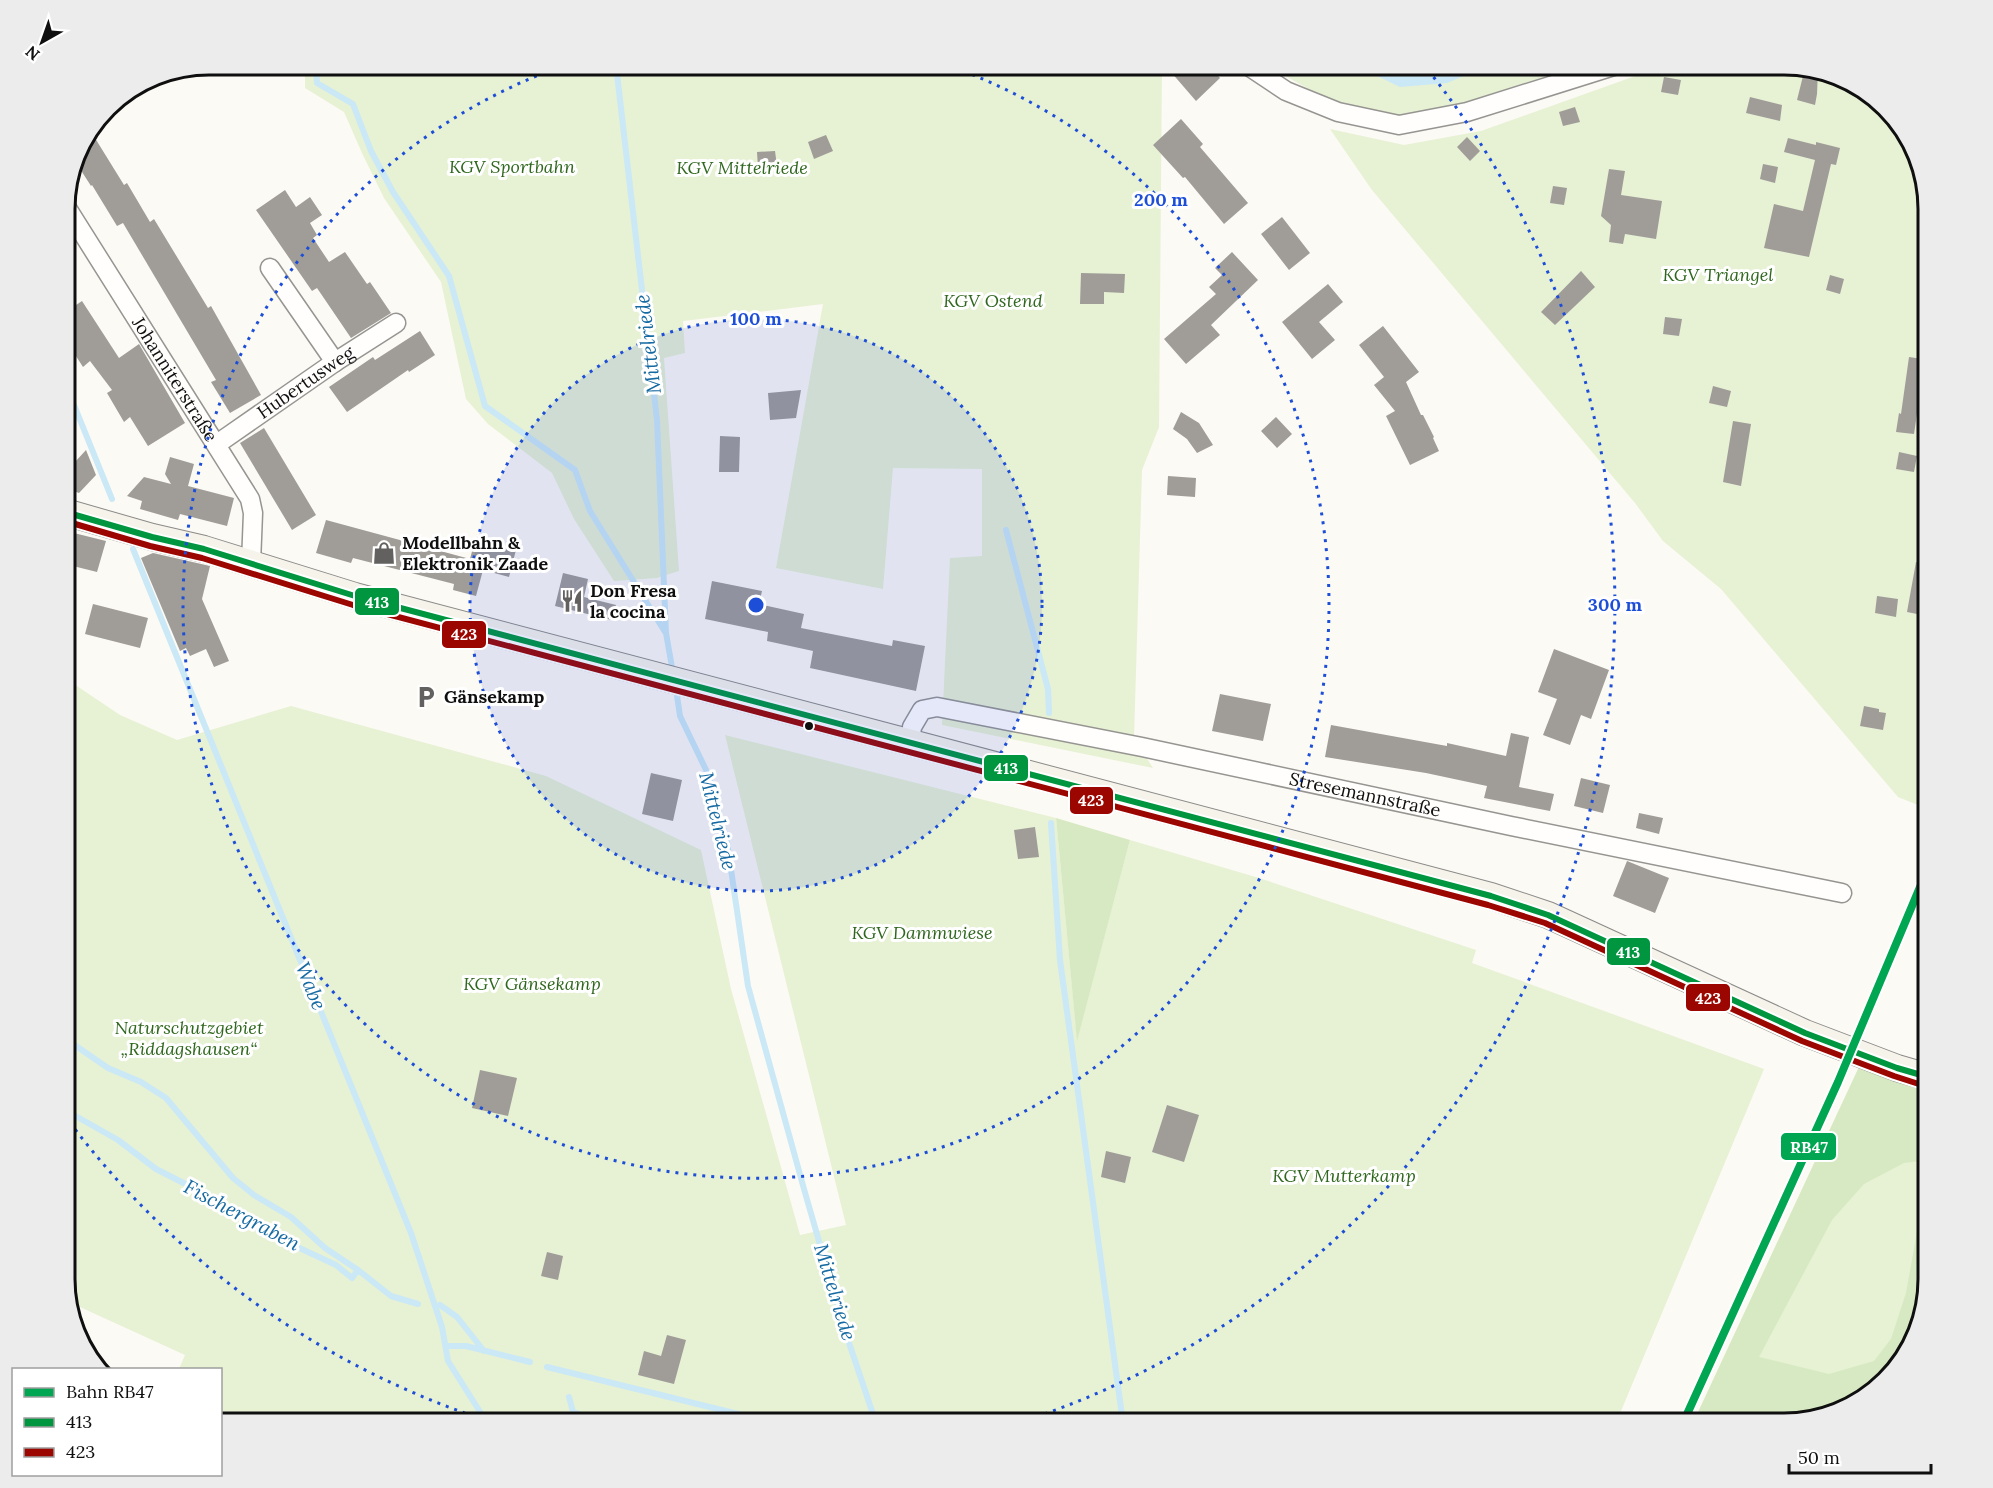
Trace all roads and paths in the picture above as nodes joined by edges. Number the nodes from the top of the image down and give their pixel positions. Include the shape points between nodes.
1 (1263, 75) edge
2 (1583, 75) edge
3 (75, 221) edge
4 (270, 268) dead end
5 (396, 323) dead end
6 (334, 362) junction
7 (217, 444) junction
8 (75, 515) edge
9 (251, 562) junction
10 (910, 743) junction
11 (1842, 893) dead end
12 (1918, 1073) edge

1 - 2 street via 1286,91 1338,112 1399,125 1467,112
3 - 7 street, Johanniterstraße
4 - 6 street
5 - 6 street, Hubertusweg
6 - 7 street, Hubertusweg
7 - 9 street, Johanniterstraße via 250,499
8 - 9 main road
9 - 10 main road via 355,596
10 - 11 street, Stresemannstraße via 912,727 922,710 937,707
10 - 12 main road via 1491,896 1548,915 1794,1028

